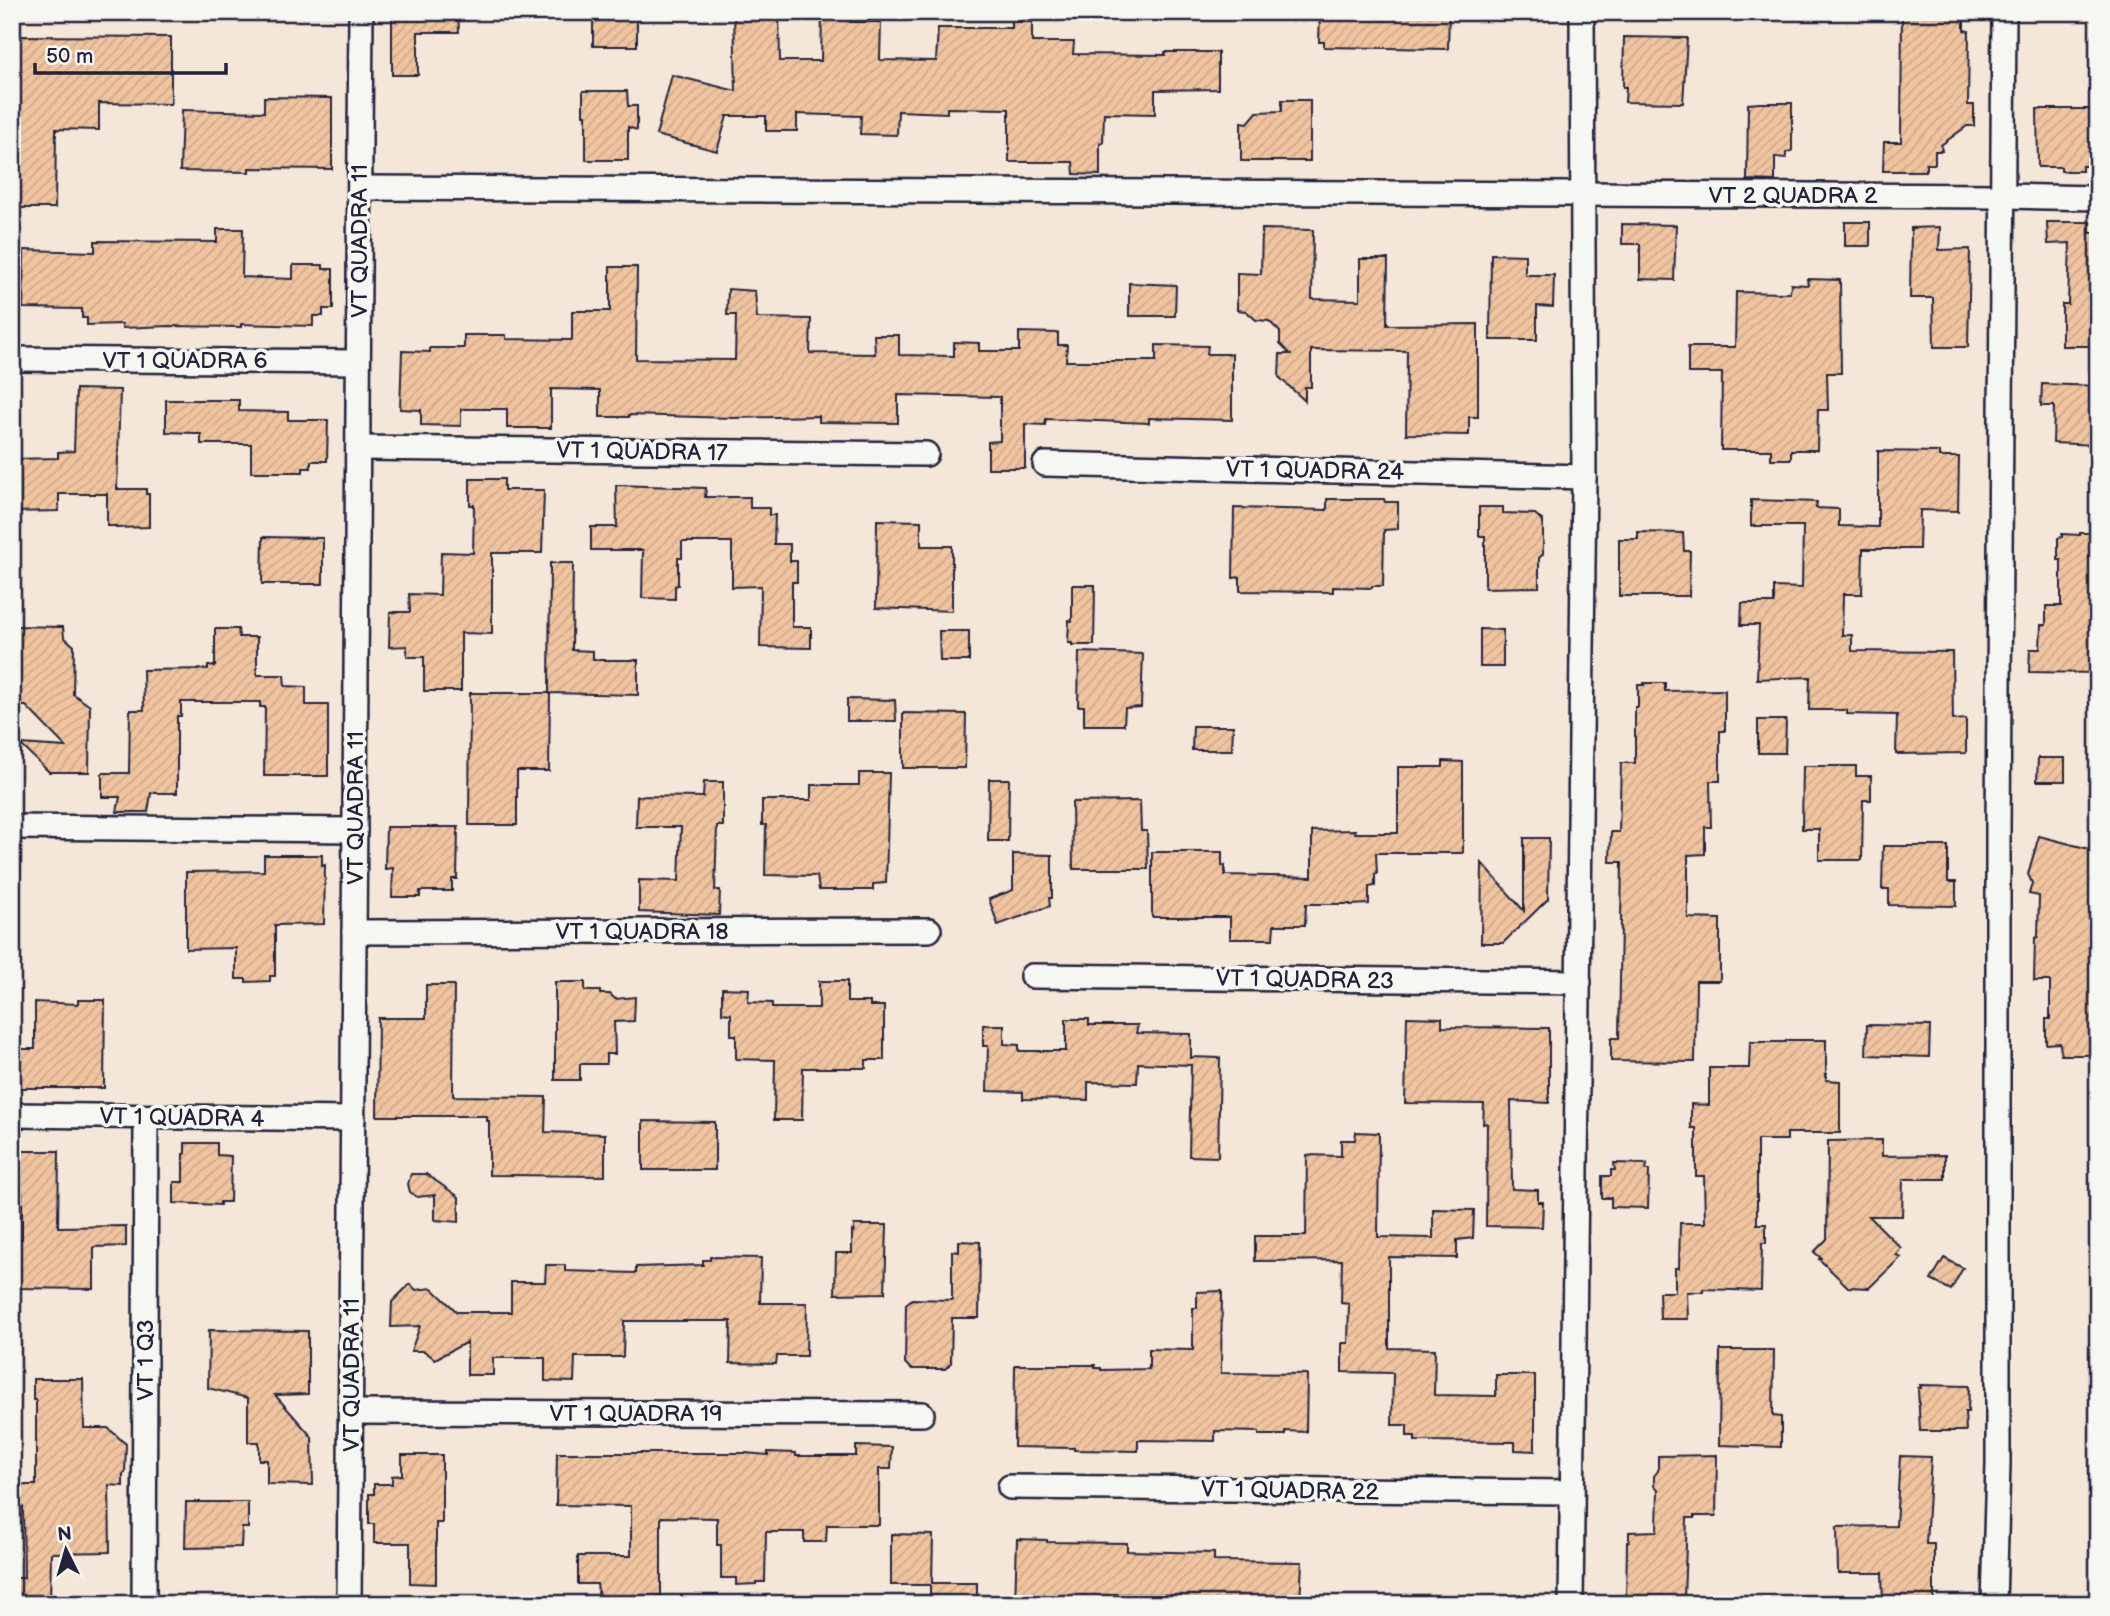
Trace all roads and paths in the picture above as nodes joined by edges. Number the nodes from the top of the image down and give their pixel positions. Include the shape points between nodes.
1 (360, 12) edge
2 (1582, 12) edge
3 (2004, 12) edge
4 (360, 188) junction
5 (1583, 194) junction
6 (2003, 196) junction
7 (2098, 198) edge
8 (12, 359) edge
9 (358, 362) junction
10 (358, 448) junction
11 (926, 454) dead end
12 (1045, 464) dead end
13 (1584, 477) junction
14 (12, 827) edge
15 (355, 830) junction
16 (929, 930) dead end
17 (354, 932) junction
18 (1032, 976) dead end
19 (1579, 982) junction
20 (12, 1115) edge
21 (146, 1116) junction
22 (353, 1119) junction
23 (351, 1412) junction
24 (922, 1414) dead end
25 (1010, 1487) dead end
26 (1571, 1492) junction
27 (144, 1604) edge
28 (349, 1604) edge
29 (1571, 1604) edge
30 (1994, 1604) edge

1 - 4 street, VT QUADRA 11
2 - 5 street
3 - 6 street
4 - 5 street, VT 2 QUADRA 2
4 - 9 street, VT QUADRA 11
5 - 6 street, VT 2 QUADRA 2
5 - 13 street
6 - 7 street, VT 2 QUADRA 2
6 - 30 street
8 - 9 street, VT 1 QUADRA 6
9 - 10 street, VT QUADRA 11
10 - 11 street, VT 1 QUADRA 17
10 - 15 street, VT QUADRA 11
12 - 13 street, VT 1 QUADRA 24
13 - 19 street
14 - 15 street
15 - 17 street, VT QUADRA 11
16 - 17 street, VT 1 QUADRA 18
17 - 22 street, VT QUADRA 11
18 - 19 street, VT 1 QUADRA 23
19 - 26 street
20 - 21 street, VT 1 QUADRA 4
21 - 22 street, VT 1 QUADRA 4
21 - 27 street, VT 1 Q3
22 - 23 street, VT QUADRA 11
23 - 24 street, VT 1 QUADRA 19
23 - 28 street, VT QUADRA 11
25 - 26 street, VT 1 QUADRA 22
26 - 29 street

